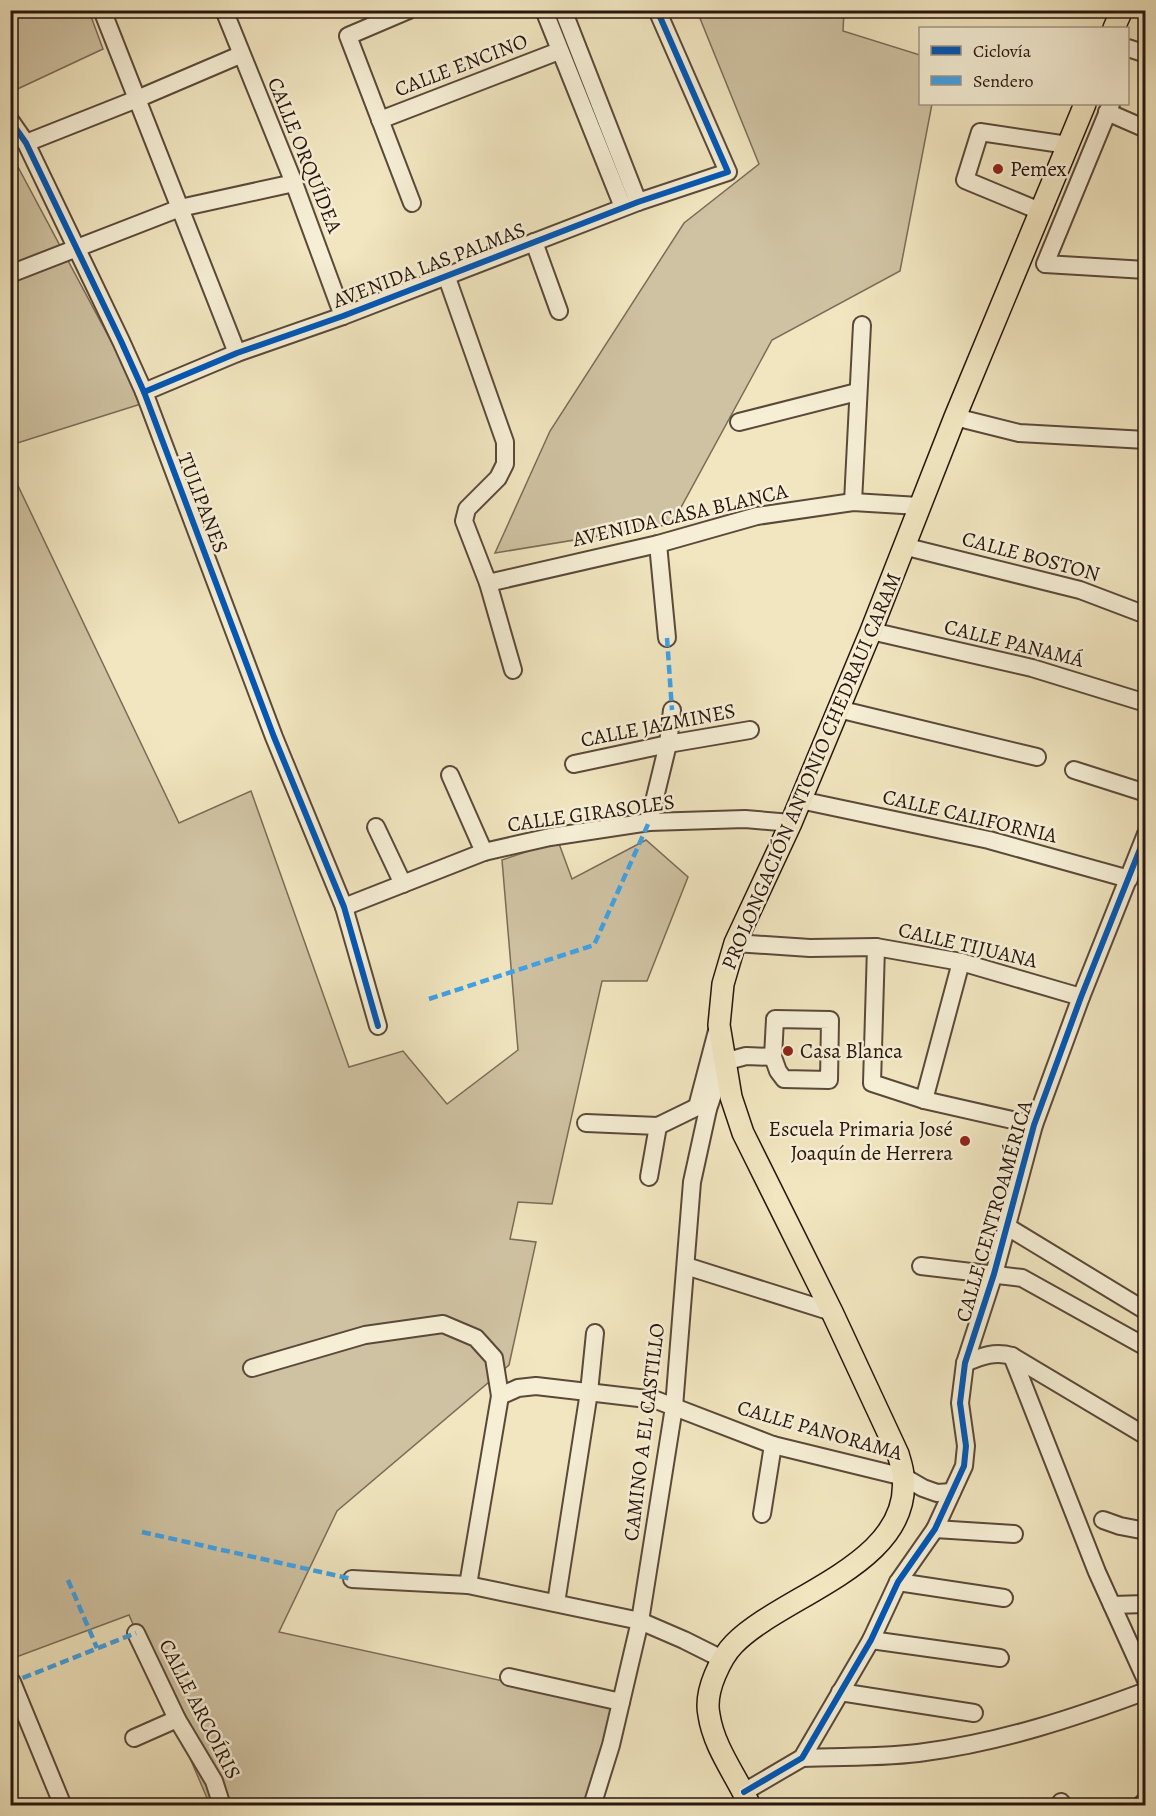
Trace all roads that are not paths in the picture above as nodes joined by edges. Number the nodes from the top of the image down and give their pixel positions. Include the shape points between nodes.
1 (102, 10) edge
2 (224, 10) edge
3 (409, 10) edge
4 (544, 10) edge
5 (562, 10) edge
6 (657, 10) edge
7 (1129, 48) edge
8 (559, 51) junction
9 (1146, 54) edge
10 (240, 55) junction
11 (137, 99) junction
12 (1085, 105) edge
13 (1109, 108) edge
14 (10, 120) edge
15 (380, 120) junction
16 (1146, 129) edge
17 (26, 143) junction
18 (1068, 145) junction
19 (294, 183) junction
20 (412, 203) dead end
21 (631, 205) junction
22 (180, 208) junction
23 (1042, 212) junction
24 (534, 242) junction
25 (76, 248) junction
26 (1146, 270) edge
27 (10, 274) edge
28 (446, 275) junction
29 (559, 311) dead end
30 (343, 316) junction
31 (862, 325) dead end
32 (237, 353) junction
33 (144, 392) junction
34 (857, 392) junction
35 (955, 417) junction
36 (739, 422) dead end
37 (1146, 440) edge
38 (853, 502) junction
39 (919, 506) junction
40 (658, 544) junction
41 (903, 546) junction
42 (488, 584) junction
43 (1146, 615) edge
44 (871, 631) junction
45 (668, 638) dead end
46 (513, 670) dead end
47 (1146, 703) edge
48 (838, 709) junction
49 (672, 710) dead end
50 (750, 730) dead end
51 (668, 744) junction
52 (1036, 757) dead end
53 (574, 764) dead end
54 (1074, 770) dead end
55 (450, 775) dead end
56 (1146, 793) edge
57 (800, 800) junction
58 (649, 822) junction
59 (791, 823) junction
60 (376, 827) dead end
61 (1146, 834) edge
62 (484, 852) junction
63 (1142, 855) edge
64 (1129, 879) junction
65 (403, 884) junction
66 (344, 907) junction
67 (735, 943) junction
68 (876, 947) junction
69 (961, 962) junction
70 (1081, 997) junction
71 (719, 1025) junction
72 (378, 1026) dead end
73 (773, 1057) junction
74 (724, 1062) junction
75 (924, 1100) junction
76 (702, 1108) junction
77 (586, 1123) dead end
78 (1034, 1125) junction
79 (658, 1126) junction
80 (649, 1178) dead end
81 (1006, 1226) junction
82 (686, 1266) junction
83 (921, 1266) dead end
84 (994, 1274) junction
85 (1146, 1311) edge
86 (832, 1312) junction
87 (596, 1333) dead end
88 (1146, 1347) edge
89 (1012, 1356) junction
90 (965, 1363) junction
91 (252, 1368) dead end
92 (589, 1392) junction
93 (500, 1396) junction
94 (674, 1407) junction
95 (1146, 1436) edge
96 (773, 1445) junction
97 (904, 1477) junction
98 (952, 1492) junction
99 (762, 1514) dead end
100 (1103, 1520) dead end
101 (935, 1529) junction
102 (1146, 1531) edge
103 (1014, 1534) dead end
104 (352, 1579) dead end
105 (898, 1582) junction
106 (468, 1585) junction
107 (1004, 1598) dead end
108 (556, 1603) junction
109 (1146, 1604) edge
110 (1112, 1605) junction
111 (640, 1621) junction
112 (136, 1633) dead end
113 (871, 1640) junction
114 (1000, 1658) dead end
115 (722, 1659) junction
116 (1142, 1663) edge
117 (509, 1677) dead end
118 (1146, 1680) edge
119 (12, 1682) dead end
120 (1146, 1691) edge
121 (840, 1692) junction
122 (621, 1702) junction
123 (974, 1713) dead end
124 (177, 1719) junction
125 (134, 1738) dead end
126 (802, 1758) junction
127 (747, 1799) edge
128 (1146, 1800) edge
129 (63, 1806) edge
130 (222, 1806) edge
131 (592, 1806) edge
132 (1140, 1806) edge

1 - 11 street
2 - 10 street, CALLE ORQUÍDEA
3 - 15 street via 348,36
4 - 8 street
5 - 21 street
6 - 21 street, AVENIDA LAS PALMAS via 728,172
7 - 9 street
8 - 15 street, CALLE ENCINO
8 - 21 street
10 - 11 street
10 - 19 street, CALLE ORQUÍDEA
11 - 17 street
11 - 22 street
12 - 18 main road, PROLONGACIÓN ANTONIO CHEDRAUI CARAM
13 - 16 street
13 - 26 street via 1045,264
14 - 17 street, TULIPANES
15 - 20 street
17 - 25 street, TULIPANES
18 - 23 main road, PROLONGACIÓN ANTONIO CHEDRAUI CARAM
18 - 23 street via 980,132 964,180
19 - 22 street
19 - 30 street, CALLE ORQUÍDEA
21 - 24 street, AVENIDA LAS PALMAS
22 - 25 street
22 - 32 street
23 - 35 main road, PROLONGACIÓN ANTONIO CHEDRAUI CARAM
24 - 28 street, AVENIDA LAS PALMAS
24 - 29 street
25 - 27 street
25 - 33 street, TULIPANES
28 - 30 street, AVENIDA LAS PALMAS
28 - 42 street via 505,442 505,464 498,478 467,509 464,521
30 - 32 street, AVENIDA LAS PALMAS
31 - 34 street
32 - 33 street, AVENIDA LAS PALMAS
33 - 66 street, TULIPANES via 274,736
34 - 36 street
34 - 38 street
35 - 37 street via 1019,433
35 - 39 main road, PROLONGACIÓN ANTONIO CHEDRAUI CARAM
38 - 39 street, AVENIDA CASA BLANCA
38 - 40 street, AVENIDA CASA BLANCA via 757,516
39 - 41 main road, PROLONGACIÓN ANTONIO CHEDRAUI CARAM
40 - 42 street, AVENIDA CASA BLANCA
40 - 45 street
41 - 43 street, CALLE BOSTON via 1080,590
41 - 44 main road, PROLONGACIÓN ANTONIO CHEDRAUI CARAM
42 - 46 street
44 - 47 street, CALLE PANAMÁ via 1032,668
44 - 48 main road, PROLONGACIÓN ANTONIO CHEDRAUI CARAM
48 - 52 street
48 - 57 main road, PROLONGACIÓN ANTONIO CHEDRAUI CARAM
49 - 51 street
50 - 51 street, CALLE JAZMINES
51 - 53 street, CALLE JAZMINES
51 - 58 street
54 - 56 street
55 - 62 street
57 - 59 main road, PROLONGACIÓN ANTONIO CHEDRAUI CARAM
57 - 64 street, CALLE CALIFORNIA via 989,840
58 - 59 street, CALLE GIRASOLES via 745,819
58 - 62 street, CALLE GIRASOLES
59 - 67 main road, PROLONGACIÓN ANTONIO CHEDRAUI CARAM
60 - 65 street
61 - 63 street, CALLE CENTROAMÉRICA
62 - 65 street, CALLE GIRASOLES
63 - 64 street, CALLE CENTROAMÉRICA
64 - 70 street, CALLE CENTROAMÉRICA
65 - 66 street, CALLE GIRASOLES
66 - 72 street, TULIPANES
67 - 68 street, CALLE TIJUANA
67 - 71 main road, PROLONGACIÓN ANTONIO CHEDRAUI CARAM via 723,984
68 - 69 street, CALLE TIJUANA
68 - 75 street via 872,1083
69 - 70 street, CALLE TIJUANA
69 - 75 street
70 - 78 street, CALLE CENTROAMÉRICA
71 - 74 main road, PROLONGACIÓN ANTONIO CHEDRAUI CARAM
71 - 76 street, CAMINO A EL CASTILLO
73 - 73 street via 784,1079 829,1080 830,1020 775,1019
73 - 74 street via 747,1056
74 - 76 street, CAMINO A EL CASTILLO
74 - 86 main road, PROLONGACIÓN ANTONIO CHEDRAUI CARAM via 743,1133
75 - 78 street
76 - 79 street
76 - 82 street, CAMINO A EL CASTILLO
77 - 79 street
78 - 81 street, CALLE CENTROAMÉRICA
79 - 80 street
81 - 84 street, CALLE CENTROAMÉRICA
81 - 85 street
82 - 86 street
82 - 94 street, CAMINO A EL CASTILLO
83 - 84 street
84 - 88 street via 1023,1278
84 - 90 street, CALLE CENTROAMÉRICA
86 - 97 main road, PROLONGACIÓN ANTONIO CHEDRAUI CARAM via 898,1454
87 - 92 street
89 - 90 street via 988,1354
89 - 95 street
89 - 110 street
90 - 98 street, CALLE CENTROAMÉRICA via 960,1403 966,1446 964,1466
91 - 93 street via 365,1335 442,1324 476,1338 494,1358
92 - 93 street, CALLE PANORAMA via 536,1386
92 - 94 street, CALLE PANORAMA via 656,1400
92 - 108 street
93 - 106 street
94 - 96 street, CALLE PANORAMA
94 - 111 street, CAMINO A EL CASTILLO
96 - 97 street, CALLE PANORAMA
96 - 99 street
97 - 98 street, CALLE PANORAMA via 938,1493
97 - 115 main road, PROLONGACIÓN ANTONIO CHEDRAUI CARAM via 894,1523 878,1545 849,1569 750,1629
98 - 101 street, CALLE CENTROAMÉRICA
100 - 102 street
101 - 103 street
101 - 105 street, CALLE CENTROAMÉRICA
104 - 106 street
105 - 107 street
105 - 113 street, CALLE CENTROAMÉRICA
106 - 108 street
108 - 111 street
109 - 110 street
110 - 116 street
111 - 115 street
111 - 122 street, CAMINO A EL CASTILLO
112 - 124 street, CALLE ARCOÍRIS
113 - 114 street
113 - 121 street, CALLE CENTROAMÉRICA
115 - 127 main road, PROLONGACIÓN ANTONIO CHEDRAUI CARAM via 710,1687 708,1713 715,1740
116 - 118 street
117 - 122 street
119 - 129 street
120 - 126 street via 1074,1718 981,1743 923,1753
121 - 123 street
121 - 126 street, CALLE CENTROAMÉRICA
122 - 131 street, CAMINO A EL CASTILLO
124 - 125 street
124 - 130 street, CALLE ARCOÍRIS via 214,1781
126 - 127 street
128 - 132 street

